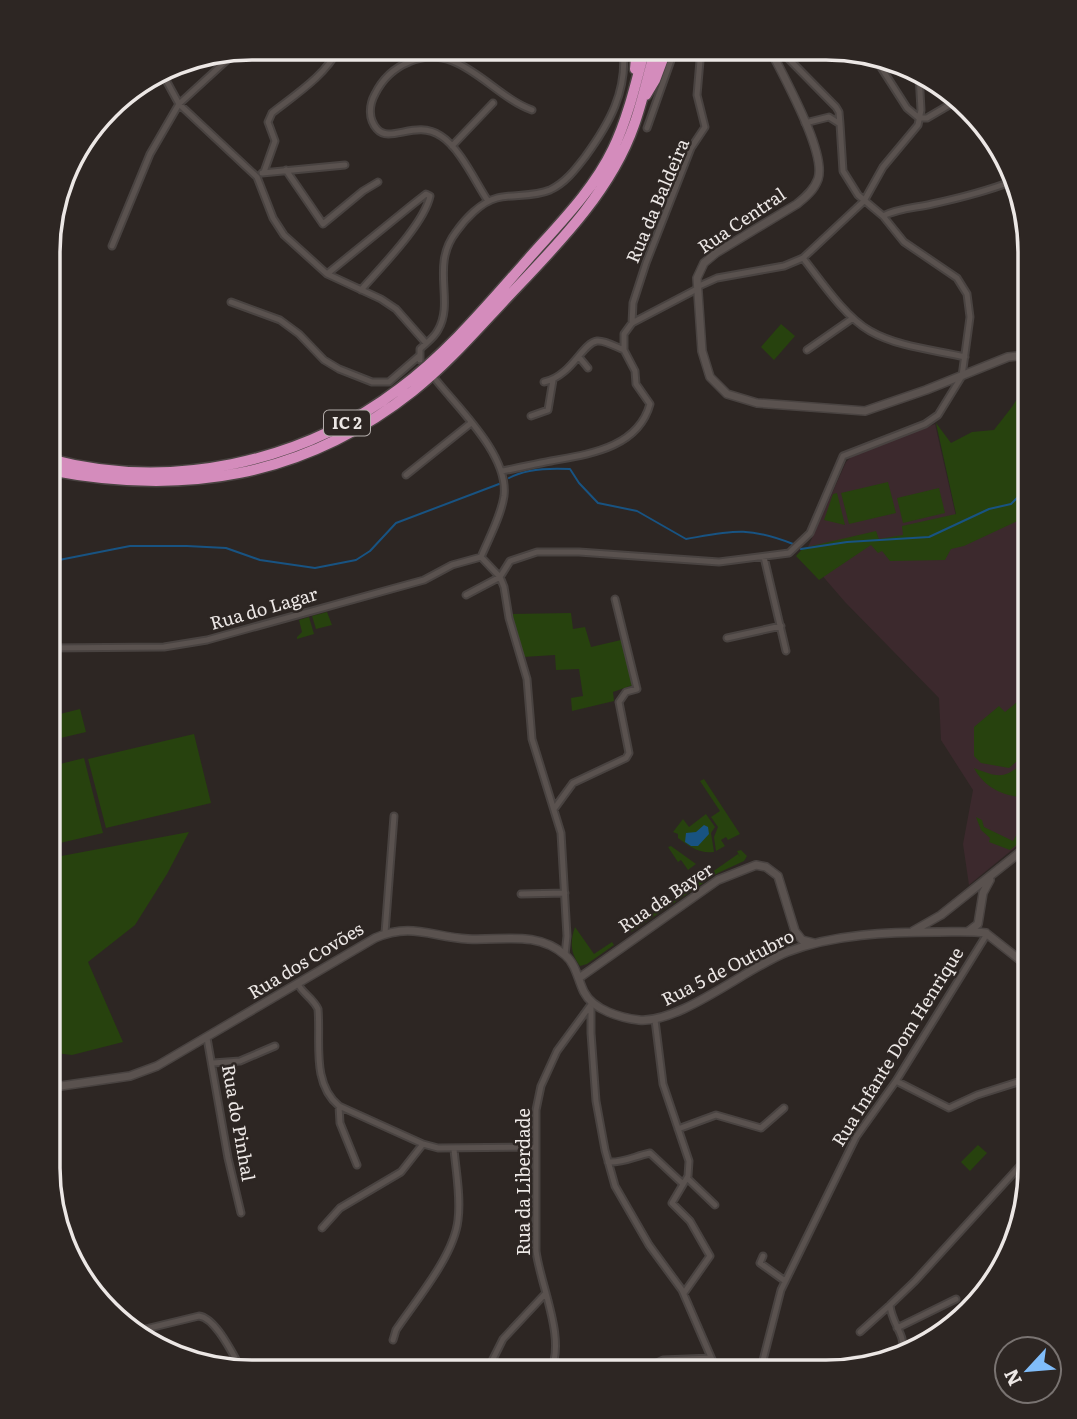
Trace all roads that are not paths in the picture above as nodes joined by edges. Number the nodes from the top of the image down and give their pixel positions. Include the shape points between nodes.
1 (334, 59) edge
2 (419, 59) edge
3 (451, 59) edge
4 (623, 59) edge
5 (636, 59) edge
6 (642, 59) edge
7 (653, 59) edge
8 (663, 59) edge
9 (671, 59) edge
10 (700, 59) edge
11 (775, 59) edge
12 (789, 59) edge
13 (226, 61) edge
14 (883, 69) edge
15 (167, 79) edge
16 (920, 84) edge
17 (634, 88) junction
18 (493, 103) dead end
19 (178, 104) junction
20 (949, 105) edge
21 (639, 108) junction
22 (531, 110) dead end
23 (919, 118) junction
24 (805, 123) junction
25 (840, 124) junction
26 (647, 128) dead end
27 (452, 146) junction
28 (345, 165) dead end
29 (286, 170) junction
30 (264, 172) junction
31 (257, 177) junction
32 (378, 182) dead end
33 (1005, 184) edge
34 (488, 201) junction
35 (864, 201) junction
36 (883, 216) junction
37 (112, 246) dead end
38 (803, 258) junction
39 (327, 274) junction
40 (697, 288) junction
41 (362, 290) junction
42 (231, 302) dead end
43 (853, 318) junction
44 (632, 323) junction
45 (624, 334) junction
46 (426, 343) junction
47 (615, 347) junction
48 (624, 349) junction
49 (807, 350) dead end
50 (1018, 356) edge
51 (579, 357) junction
52 (965, 357) junction
53 (588, 368) dead end
54 (962, 376) junction
55 (436, 380) dead end
56 (553, 380) junction
57 (544, 382) dead end
58 (943, 384) junction
59 (949, 399) junction
60 (531, 416) dead end
61 (471, 423) junction
62 (60, 461) edge
63 (502, 471) junction
64 (60, 472) edge
65 (407, 475) dead end
66 (481, 557) junction
67 (764, 558) junction
68 (500, 577) junction
69 (466, 596) dead end
70 (615, 598) dead end
71 (781, 626) junction
72 (727, 638) dead end
73 (60, 648) edge
74 (786, 651) dead end
75 (554, 809) junction
76 (394, 816) dead end
77 (1017, 855) edge
78 (994, 873) junction
79 (565, 893) junction
80 (521, 894) dead end
81 (967, 895) junction
82 (980, 904) junction
83 (941, 915) junction
84 (979, 918) junction
85 (795, 931) junction
86 (909, 932) junction
87 (946, 932) junction
88 (966, 932) junction
89 (385, 933) junction
90 (987, 933) junction
91 (814, 943) junction
92 (787, 952) junction
93 (565, 955) junction
94 (1017, 957) edge
95 (579, 978) junction
96 (298, 984) junction
97 (591, 1003) junction
98 (655, 1020) junction
99 (207, 1038) junction
100 (275, 1046) dead end
101 (213, 1063) junction
102 (896, 1081) junction
103 (1017, 1082) edge
104 (60, 1086) edge
105 (339, 1105) junction
106 (784, 1108) dead end
107 (678, 1129) junction
108 (423, 1144) junction
109 (536, 1147) junction
110 (454, 1149) junction
111 (608, 1162) junction
112 (357, 1165) dead end
113 (1017, 1169) edge
114 (687, 1178) junction
115 (683, 1184) junction
116 (715, 1205) dead end
117 (241, 1213) dead end
118 (322, 1228) dead end
119 (763, 1256) dead end
120 (785, 1281) junction
121 (684, 1293) junction
122 (545, 1294) junction
123 (956, 1299) dead end
124 (890, 1305) junction
125 (897, 1328) junction
126 (147, 1329) edge
127 (860, 1332) dead end
128 (393, 1340) dead end
129 (902, 1344) edge
130 (711, 1357) junction
131 (235, 1359) edge
132 (492, 1360) edge
133 (555, 1360) edge
134 (663, 1360) edge
135 (712, 1360) edge
136 (763, 1360) edge

1 - 30 street via 272,113 268,122 275,141
2 - 27 street via 386,77 371,104 373,125 385,135 409,129 432,132
3 - 22 street
4 - 34 street via 622,82 611,118 577,167 548,190
5 - 17 highway
6 - 17 highway, IC 2
7 - 21 highway, IC 2
8 - 21 highway
9 - 26 street
10 - 44 street, Rua da Baldeira via 697,95 705,127 691,148 646,263 633,303
11 - 24 street, Rua Central
12 - 25 street via 836,107
13 - 19 street
14 - 23 street via 907,108
15 - 19 street
16 - 23 street
17 - 62 highway, IC 2 via 614,148 586,192 450,345 375,406 302,444 223,466 169,473 94,469
18 - 27 street
19 - 31 street
19 - 37 street via 150,154
20 - 23 street
21 - 64 highway, IC 2 via 617,162 579,216 443,365 367,423 273,465 203,480 135,482
23 - 35 street
24 - 25 street via 829,117
24 - 40 street, Rua Central via 820,166 814,187 797,204 709,258 700,270
25 - 35 street via 844,171
27 - 34 street
28 - 29 street
29 - 30 street
29 - 32 street via 323,224
30 - 31 street
31 - 39 street via 278,226
33 - 36 street
34 - 46 street via 456,232 445,250 443,315 438,330
35 - 36 street
35 - 38 street
36 - 52 street via 904,242 957,278 967,294 970,317
38 - 40 street via 717,278
38 - 43 street
39 - 41 street
39 - 41 street via 426,194 430,196 419,219
40 - 44 street
40 - 58 street via 704,363 719,388 741,400 866,411
41 - 46 street via 396,309
42 - 46 street via 280,320 324,360 380,383 389,383 420,358
43 - 49 street
43 - 52 street via 883,338
44 - 45 street
45 - 47 street
45 - 48 street
47 - 48 street
47 - 51 street via 596,342
48 - 63 street via 636,384 650,404 635,430 620,443 587,456
50 - 54 street
51 - 53 street
51 - 56 street
52 - 54 street
54 - 58 street
54 - 59 street
55 - 61 street
56 - 57 street
56 - 60 street via 548,410
58 - 59 street
59 - 67 street via 926,424 843,456 810,533 789,553
61 - 63 street
61 - 65 street
63 - 66 street via 502,506
66 - 68 street
66 - 73 street, Rua do Lagar via 424,580 206,640 163,647
67 - 68 street via 707,562 537,552 510,561
67 - 71 street
68 - 69 street
68 - 75 street via 527,679 532,739
70 - 75 street via 637,689 626,692 619,702 629,753 573,783
71 - 72 street
71 - 74 street
75 - 79 street via 563,849
76 - 89 street
77 - 78 street
78 - 81 street
78 - 82 street
79 - 80 street
79 - 93 street
81 - 82 street
81 - 83 street
82 - 84 street
83 - 86 street, Rua 5 de Outubro
83 - 87 street via 939,926
84 - 88 street
84 - 90 street
85 - 91 street via 802,940
85 - 92 street
85 - 95 street, Rua da Bayer via 778,876 766,866 756,865 718,880
86 - 87 street, Rua 5 de Outubro
86 - 91 street, Rua 5 de Outubro
87 - 88 street
88 - 90 street
89 - 93 street, Rua dos Covões via 414,929 467,939 527,938
89 - 96 street, Rua dos Covões
90 - 94 street
90 - 102 street, Rua Infante Dom Henrique
91 - 92 street, Rua 5 de Outubro
92 - 98 street, Rua 5 de Outubro
93 - 95 street
95 - 97 street
96 - 99 street, Rua dos Covões
96 - 105 street via 318,1009 320,1077
97 - 98 street, Rua 5 de Outubro via 630,1018
97 - 109 street, Rua da Liberdade via 557,1051 541,1086
97 - 111 street via 596,1101
98 - 107 street via 663,1084
99 - 101 street, Rua do Pinhal
99 - 104 street, Rua dos Covões via 144,1072
100 - 101 street via 240,1061
101 - 117 street, Rua do Pinhal
102 - 103 street via 949,1108
102 - 120 street, Rua Infante Dom Henrique via 856,1137
105 - 108 street
105 - 112 street
106 - 107 street via 761,1128 716,1115
107 - 114 street via 689,1161
108 - 110 street
108 - 118 street via 401,1172 340,1208
109 - 110 street
109 - 122 street, Rua da Liberdade via 536,1251
110 - 128 street via 458,1224 440,1265
111 - 115 street via 623,1163 650,1153
111 - 121 street via 629,1213
113 - 124 street
114 - 115 street
114 - 116 street
115 - 121 street via 672,1203 690,1222 710,1256
119 - 120 street via 760,1263
120 - 136 street, Rua Infante Dom Henrique
121 - 130 street
122 - 132 street via 503,1339
122 - 133 street, Rua da Liberdade
123 - 125 street
124 - 125 street
124 - 127 street
125 - 129 street
126 - 131 street via 206,1317
130 - 134 street
130 - 135 street

